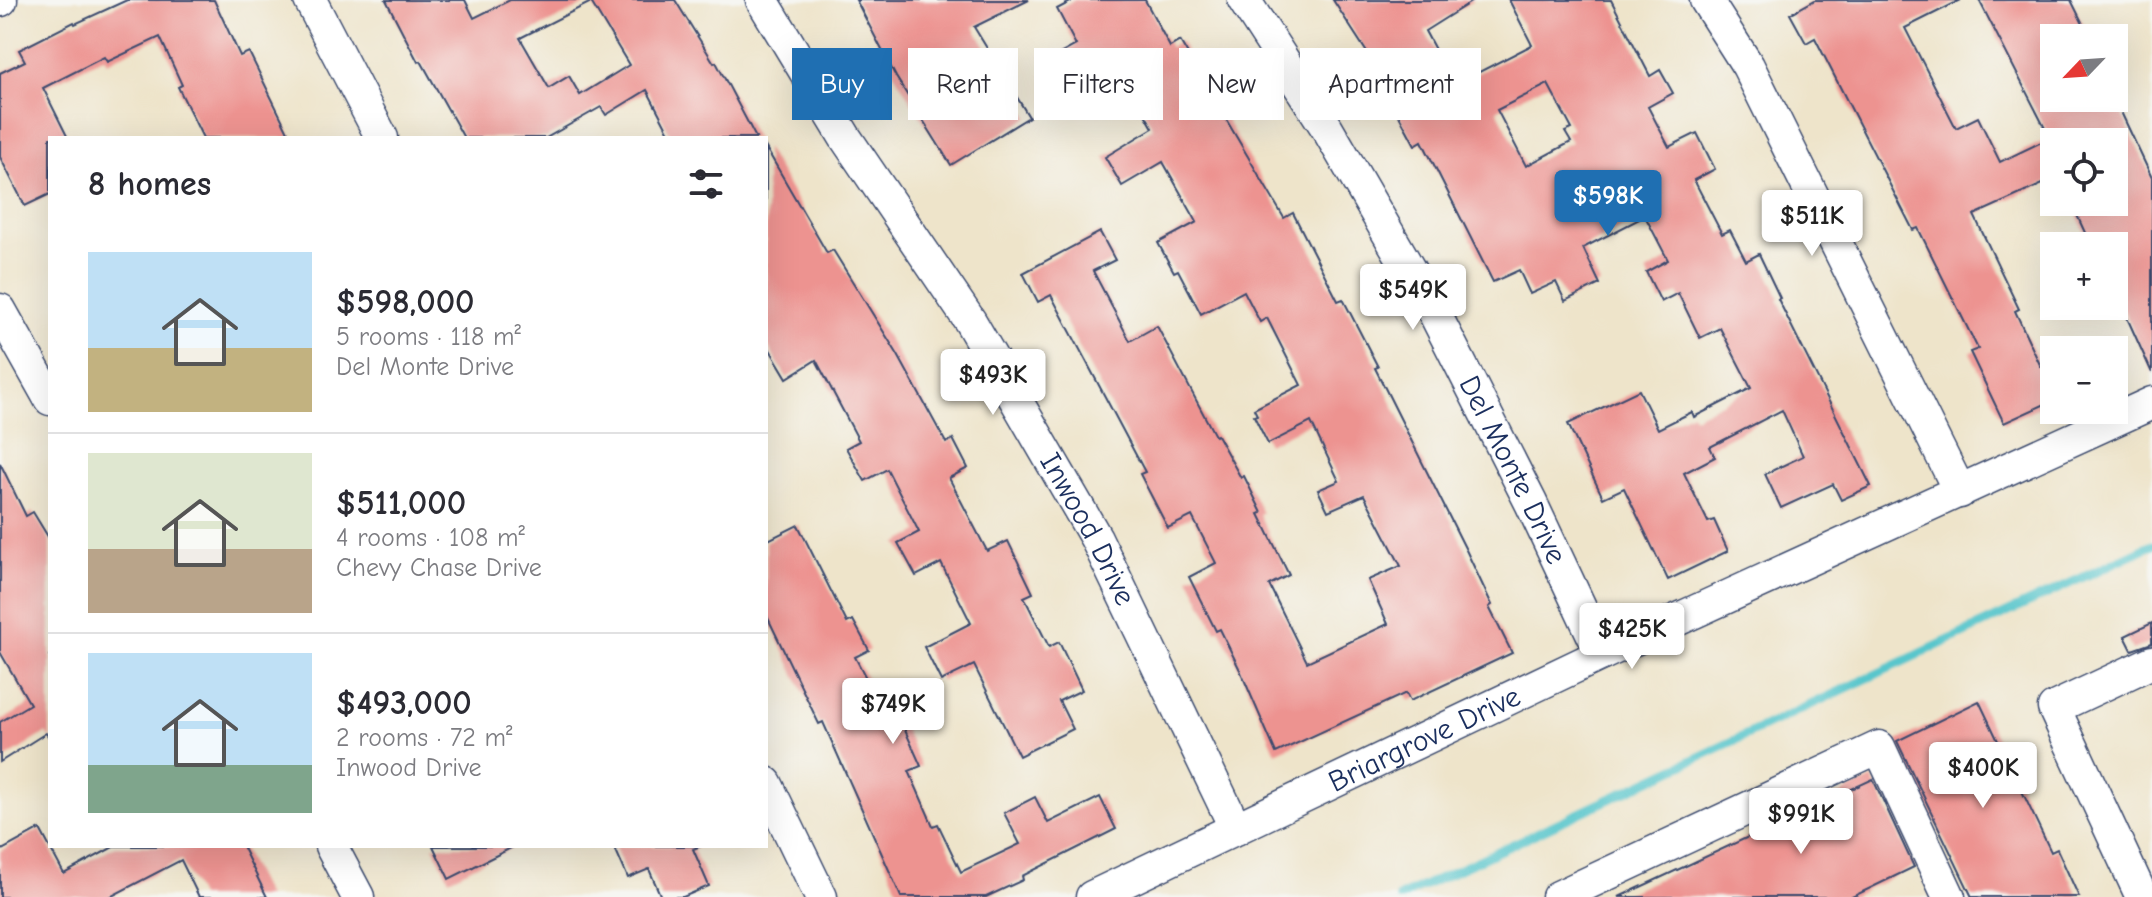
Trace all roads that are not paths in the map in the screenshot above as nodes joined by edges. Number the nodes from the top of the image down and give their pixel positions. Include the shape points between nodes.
1 (310, 0) edge
2 (762, 0) edge
3 (1244, 0) edge
4 (1706, 0) edge
5 (381, 136) edge
6 (0, 310) edge
7 (48, 395) edge
8 (2152, 403) edge
9 (1960, 492) junction
10 (1602, 654) junction
11 (2152, 662) edge
12 (768, 787) edge
13 (1236, 829) junction
14 (332, 848) edge
15 (1622, 884) edge
16 (358, 897) edge
17 (821, 897) edge
18 (1092, 897) edge
19 (1558, 897) edge
20 (1949, 897) edge
21 (2142, 897) edge

1 - 5 street
2 - 13 street, Inwood Drive via 845,137 970,321 1096,538
3 - 10 street, Del Monte Drive via 1327,128 1435,314
4 - 9 street via 1748,66
6 - 7 street
8 - 9 street, Briargrove Drive
9 - 10 street, Briargrove Drive
10 - 13 street, Briargrove Drive
11 - 21 street via 2054,708
12 - 17 street
13 - 18 street, Briargrove Drive
14 - 16 street
15 - 19 street
15 - 20 street via 1879,747

